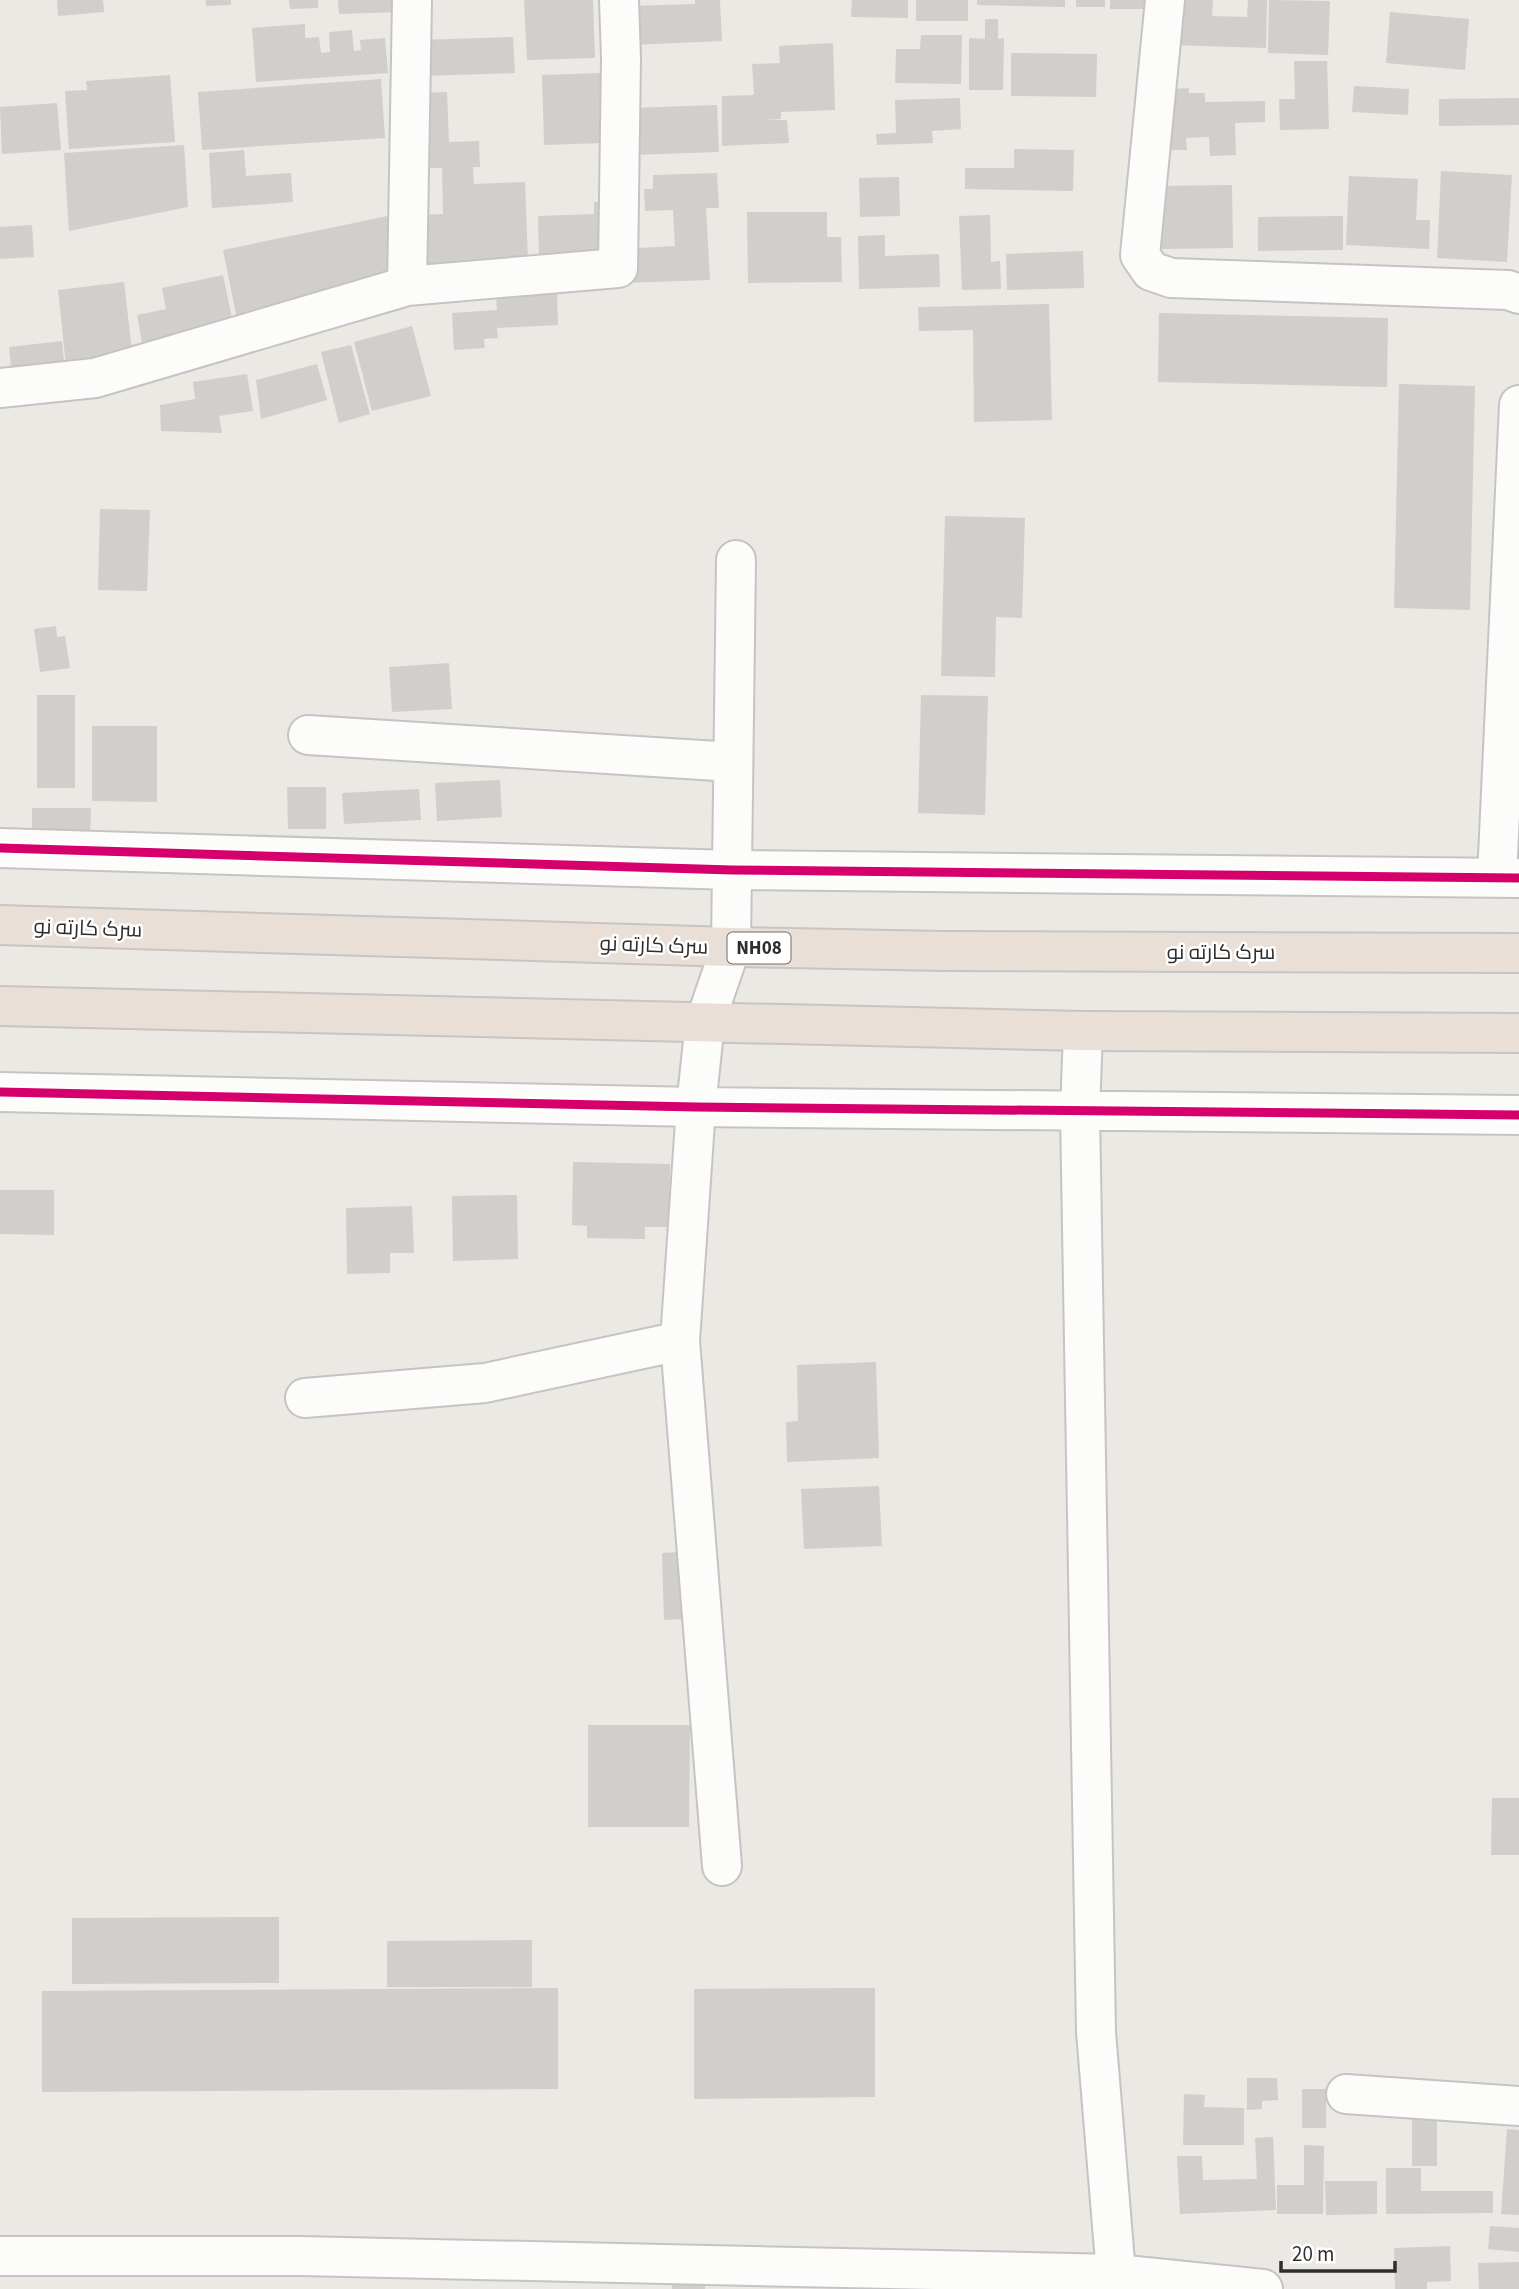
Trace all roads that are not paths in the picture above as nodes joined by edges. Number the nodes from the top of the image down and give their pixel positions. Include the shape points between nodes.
1 (412, 0) edge
2 (619, 0) edge
3 (1165, 0) edge
4 (407, 286) junction
5 (1519, 294) edge
6 (0, 388) edge
7 (1519, 405) edge
8 (736, 560) dead end
9 (308, 735) dead end
10 (733, 762) junction
11 (0, 848) edge
12 (732, 870) junction
13 (1508, 878) edge
14 (0, 925) edge
15 (730, 947) junction
16 (1519, 953) edge
17 (0, 1006) edge
18 (705, 1022) junction
19 (1083, 1031) junction
20 (1519, 1033) edge
21 (0, 1092) edge
22 (696, 1107) junction
23 (1080, 1112) junction
24 (1519, 1115) edge
25 (680, 1341) junction
26 (305, 1398) dead end
27 (722, 1866) dead end
28 (1346, 2094) dead end
29 (1519, 2106) edge
30 (0, 2256) edge
31 (1116, 2274) junction
32 (1264, 2289) edge

1 - 4 street
2 - 4 street via 618,268
3 - 5 street via 1140,255 1151,271 1171,278
4 - 6 street via 95,378
7 - 13 street
8 - 10 street
9 - 10 street
10 - 12 street
11 - 12 street
12 - 13 street
12 - 15 street
14 - 15 highway, سرک کارته نو / NH08
15 - 16 highway, سرک کارته نو / NH08
15 - 18 street
17 - 18 highway
18 - 19 highway
18 - 22 street
19 - 20 highway
19 - 23 street
21 - 22 street
22 - 23 street
22 - 25 street
23 - 24 street
23 - 31 street via 1096,2032
25 - 26 street via 485,1383
25 - 27 street
28 - 29 street
30 - 31 street via 300,2256
31 - 32 street

